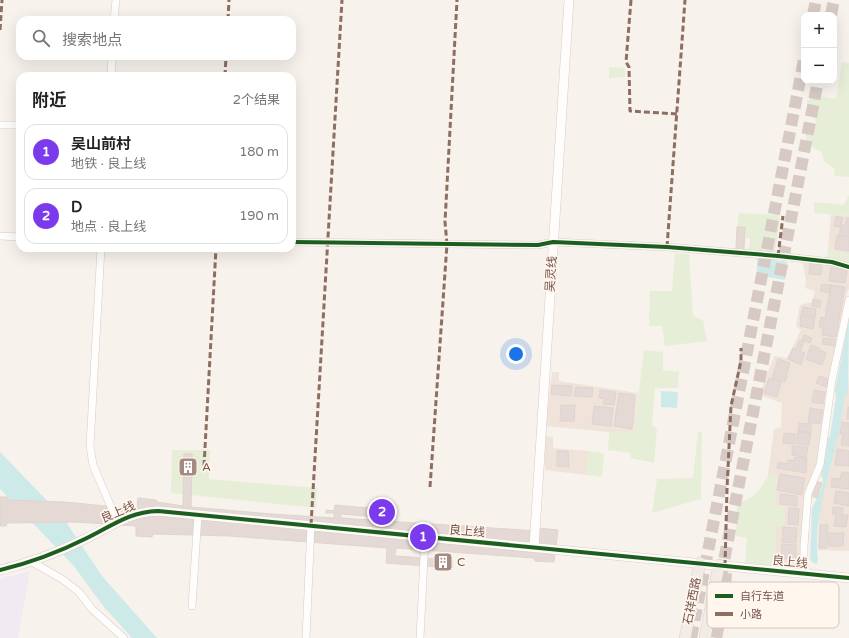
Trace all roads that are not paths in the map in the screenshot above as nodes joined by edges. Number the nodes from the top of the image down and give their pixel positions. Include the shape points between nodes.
1 (116, 0) edge
2 (569, 0) edge
3 (114, 16) edge
4 (112, 60) edge
5 (111, 72) edge
6 (0, 125) edge
7 (16, 125) edge
8 (0, 236) edge
9 (16, 236) edge
10 (296, 242) edge
11 (553, 242) junction
12 (101, 252) edge
13 (849, 267) edge
14 (849, 300) edge
15 (198, 514) junction
16 (117, 521) junction
17 (311, 525) junction
18 (425, 537) junction
19 (534, 548) junction
20 (32, 562) junction
21 (700, 563) dead end
22 (719, 565) junction
23 (0, 570) edge
24 (806, 574) junction
25 (849, 578) edge
26 (716, 582) edge
27 (192, 606) dead end
28 (707, 628) edge
29 (124, 638) edge
30 (306, 638) edge
31 (420, 638) edge
32 (684, 638) edge
33 (705, 638) edge

1 - 3 street
2 - 11 street, 吴灵线
4 - 5 street
6 - 7 street
8 - 9 street
10 - 11 street via 538,245
11 - 13 street via 675,247 832,262
11 - 19 street, 吴灵线
12 - 16 street via 90,446 93,465
14 - 24 street via 832,380 820,465 808,494 804,546
15 - 16 street, 良上线 via 148,511
15 - 17 street, 良上线
15 - 27 street
16 - 20 street, 良上线 via 81,541
17 - 18 street, 良上线
17 - 30 street
18 - 19 street, 良上线
18 - 31 street
19 - 22 street, 良上线
20 - 23 street, 良上线
20 - 29 street via 79,592 92,609
21 - 32 main road, 石祥西路
22 - 24 street, 良上线
22 - 26 main road, 石祥西路
24 - 25 street, 良上线
28 - 33 main road, 石祥西路

